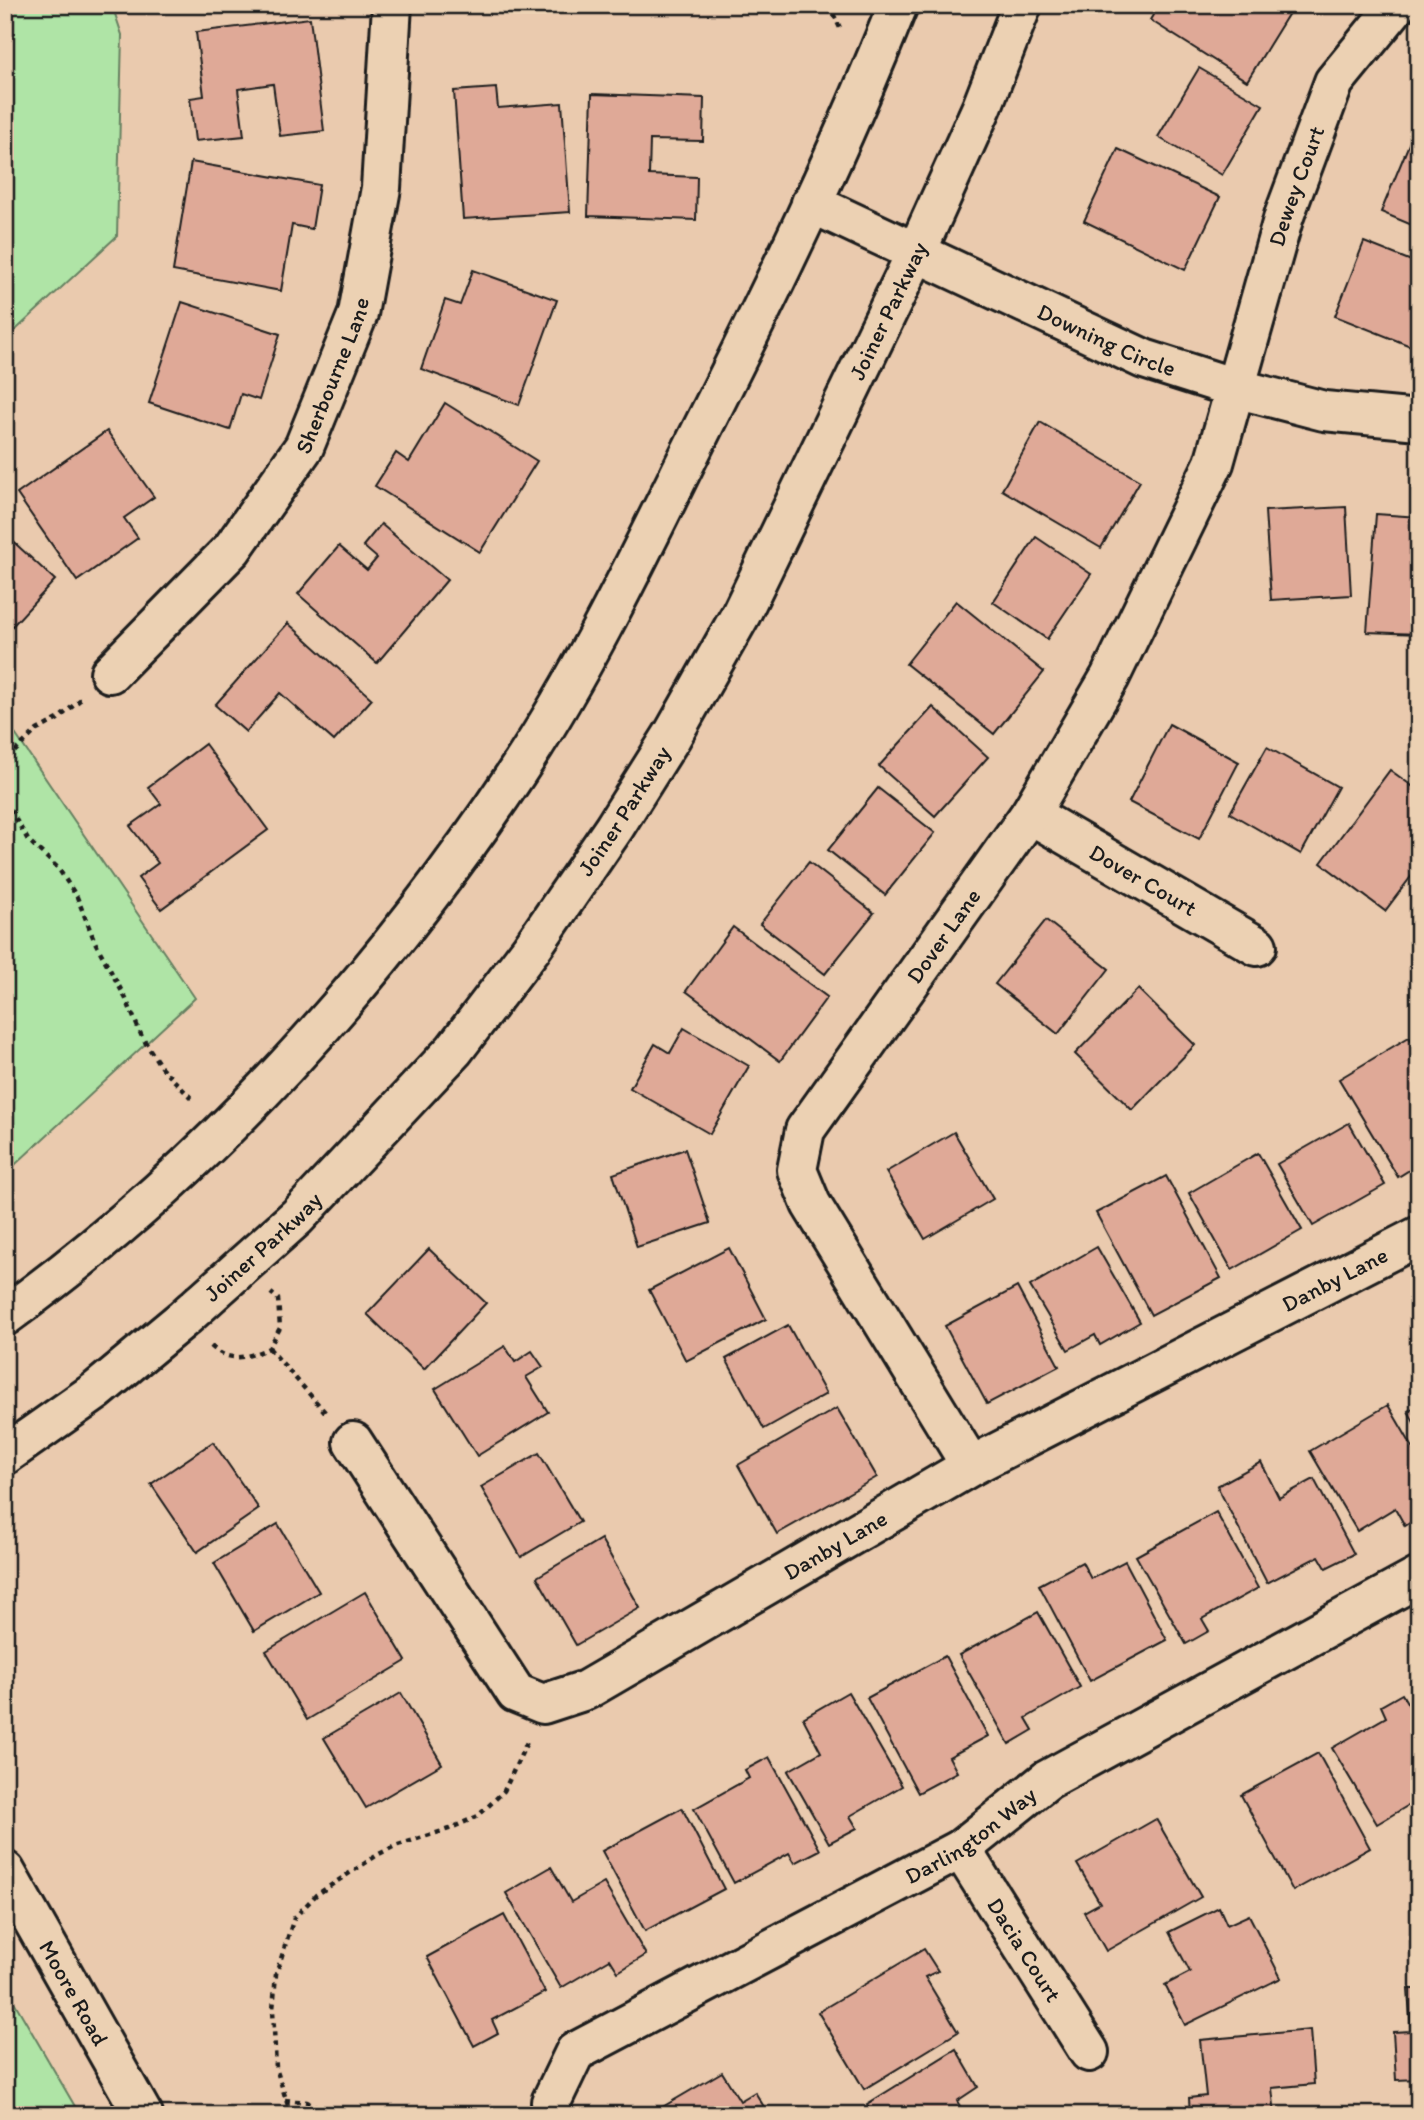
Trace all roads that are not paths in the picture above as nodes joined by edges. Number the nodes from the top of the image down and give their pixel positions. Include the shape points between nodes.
1 (399, 5) edge
2 (898, 5) edge
3 (1022, 5) edge
4 (1397, 5) edge
5 (392, 6) edge
6 (811, 203) junction
7 (916, 253) junction
8 (1235, 388) junction
9 (1419, 421) edge
10 (110, 673) road end
11 (1030, 814) junction
12 (1258, 946) dead end
13 (1419, 1236) edge
14 (5, 1316) edge
15 (353, 1442) road end
16 (5, 1455) edge
17 (971, 1466) junction
18 (1419, 1577) edge
19 (961, 1849) junction
20 (5, 1871) edge
21 (1089, 2052) dead end
22 (142, 2115) edge
23 (552, 2115) edge

1 - 5 street
2 - 6 street
3 - 7 street, Joiner Parkway
4 - 8 street, Dewey Court via 1334,82 1284,216
5 - 10 street, Sherbourne Lane via 381,188 358,314 304,447 232,549
6 - 7 street, Downing Circle
6 - 14 street via 578,672 518,770 442,878 291,1063 114,1231
7 - 8 street, Downing Circle via 1144,359
7 - 16 street, Joiner Parkway via 741,614 672,736 531,949 454,1050 297,1217 96,1391
8 - 9 street, Downing Circle via 1324,411
8 - 11 street, Dover Lane via 1214,463 1156,584 1110,677
11 - 12 street, Dover Court
11 - 17 street, Dover Lane via 805,1130 797,1170 811,1204
13 - 17 street, Danby Lane
15 - 17 street, Danby Lane via 516,1693 543,1704 586,1690
18 - 19 street, Darlington Way via 1047,1780
19 - 21 street, Dacia Court
19 - 23 street, Darlington Way via 575,2052 551,2102
20 - 22 street, Moore Road

